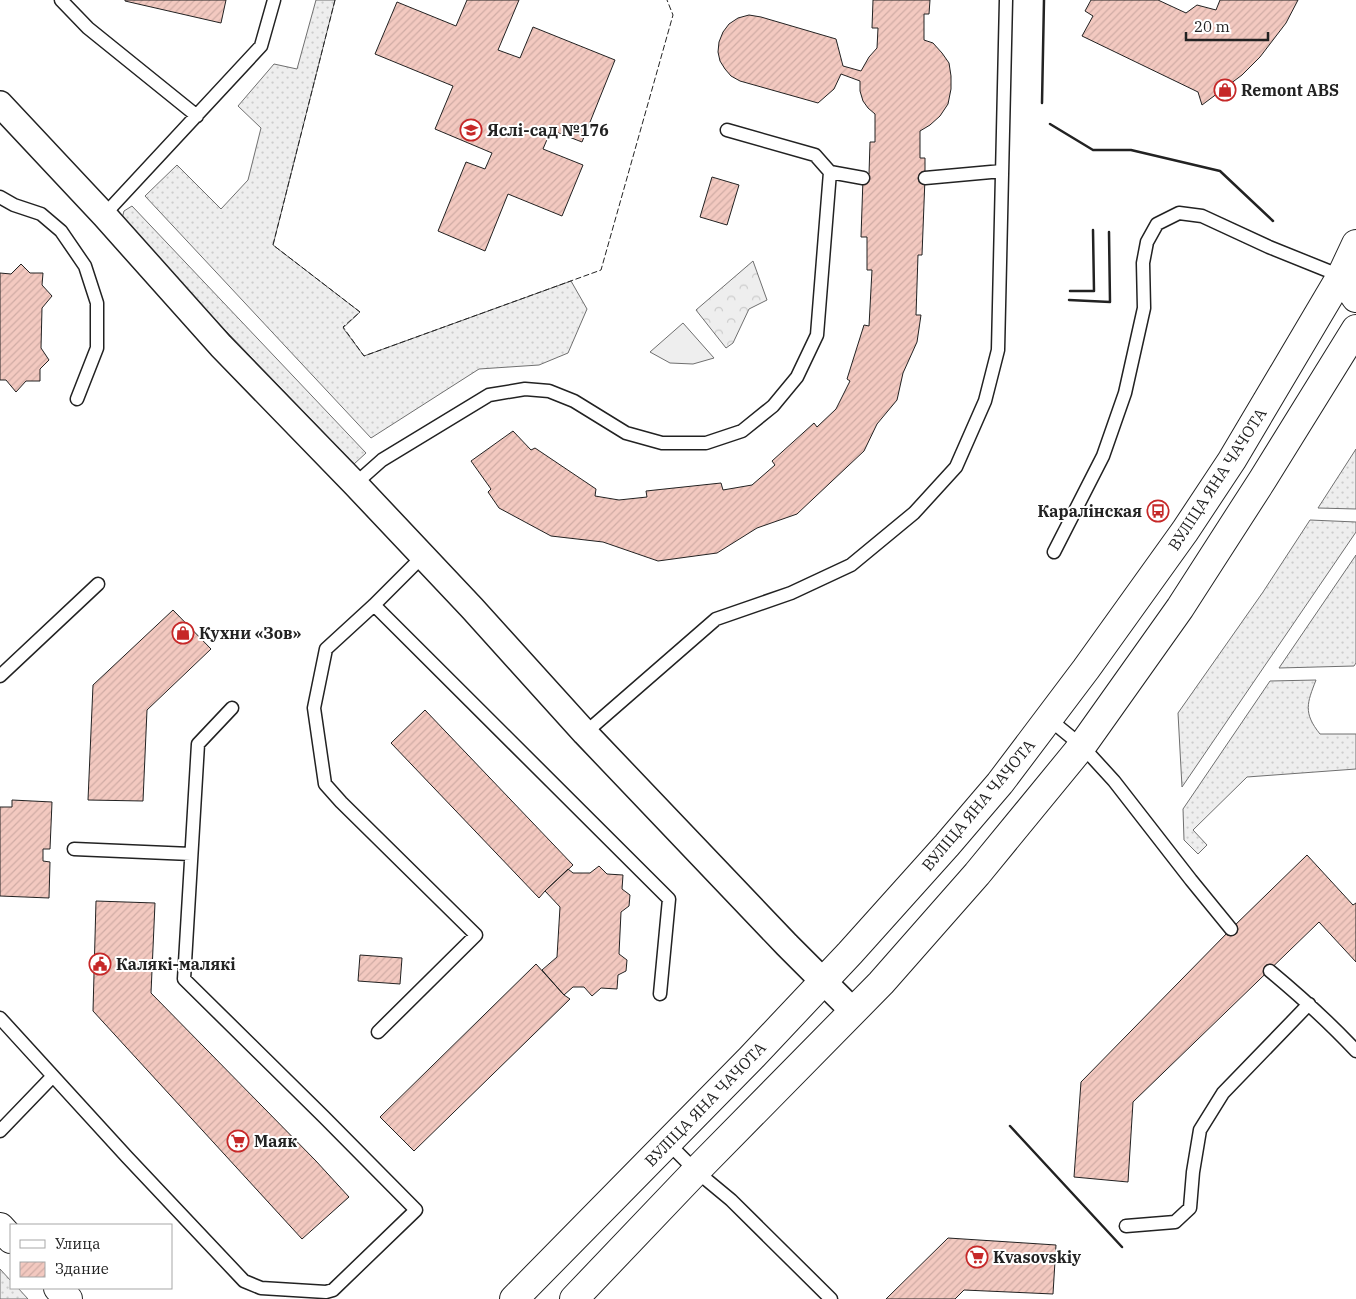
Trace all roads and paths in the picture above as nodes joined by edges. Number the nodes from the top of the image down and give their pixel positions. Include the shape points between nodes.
1 (61, 0) edge
2 (274, 0) edge
3 (1006, 0) edge
4 (0, 104) edge
5 (197, 116) junction
6 (727, 130) dead end
7 (1002, 171) junction
8 (830, 172) junction
9 (862, 178) dead end
10 (925, 178) dead end
11 (0, 197) edge
12 (104, 215) junction
13 (1356, 244) edge
14 (1351, 282) edge
15 (1356, 329) edge
16 (77, 399) dead end
17 (355, 484) junction
18 (1054, 552) dead end
19 (423, 556) junction
20 (98, 584) dead end
21 (374, 605) junction
22 (0, 676) edge
23 (232, 708) dead end
24 (1049, 719) junction
25 (585, 733) junction
26 (1082, 746) junction
27 (74, 849) dead end
28 (191, 854) junction
29 (1231, 929) dead end
30 (1270, 970) dead end
31 (823, 981) junction
32 (660, 994) dead end
33 (1309, 1004) junction
34 (853, 1011) junction
35 (0, 1018) edge
36 (378, 1032) dead end
37 (1356, 1051) edge
38 (53, 1076) junction
39 (0, 1131) edge
40 (667, 1142) junction
41 (696, 1171) junction
42 (1126, 1226) dead end
43 (0, 1228) edge
44 (10, 1238) edge
45 (59, 1289) edge
46 (68, 1299) edge
47 (514, 1299) edge
48 (574, 1299) edge
49 (830, 1299) edge

1 - 5 lane via 88,28
2 - 5 lane via 261,46
3 - 7 lane
4 - 12 street
5 - 12 lane
6 - 8 lane via 815,155
7 - 10 lane
7 - 25 lane via 998,350 985,401 956,468 914,513 851,565 791,592 716,619
8 - 9 lane
8 - 17 lane via 817,335 797,377 773,406 742,431 706,443 662,443 626,433 574,400 549,391 525,389 489,395 382,460
11 - 16 lane via 41,214 61,231 85,266 97,303 97,348
12 - 17 street via 221,346
13 - 14 main road, ВУЛІЦА ЯНА ЧАЧОТА
14 - 18 lane via 1202,216 1179,213 1157,224 1143,263 1144,308 1125,393 1103,456
14 - 24 main road, ВУЛІЦА ЯНА ЧАЧОТА via 1185,531
15 - 26 main road via 1180,608
17 - 19 street
19 - 21 lane
19 - 25 street
20 - 22 lane
21 - 32 lane via 669,899
21 - 36 lane via 326,649 314,708 325,784 476,935
23 - 28 lane via 198,744
24 - 26 lane
24 - 31 main road, ВУЛІЦА ЯНА ЧАЧОТА via 947,845
25 - 31 street
26 - 29 lane
26 - 34 main road via 978,874
27 - 28 lane
28 - 38 lane via 184,979 416,1210 333,1290 261,1288 244,1281
30 - 33 lane
31 - 34 street
31 - 40 main road, ВУЛІЦА ЯНА ЧАЧОТА
33 - 37 lane
33 - 42 lane via 1223,1093 1200,1130 1190,1208 1175,1222
34 - 41 main road
35 - 38 lane
38 - 39 lane
40 - 41 lane
40 - 47 main road, ВУЛІЦА ЯНА ЧАЧОТА
41 - 48 main road
41 - 49 lane via 731,1200
43 - 44 main road
45 - 46 main road

